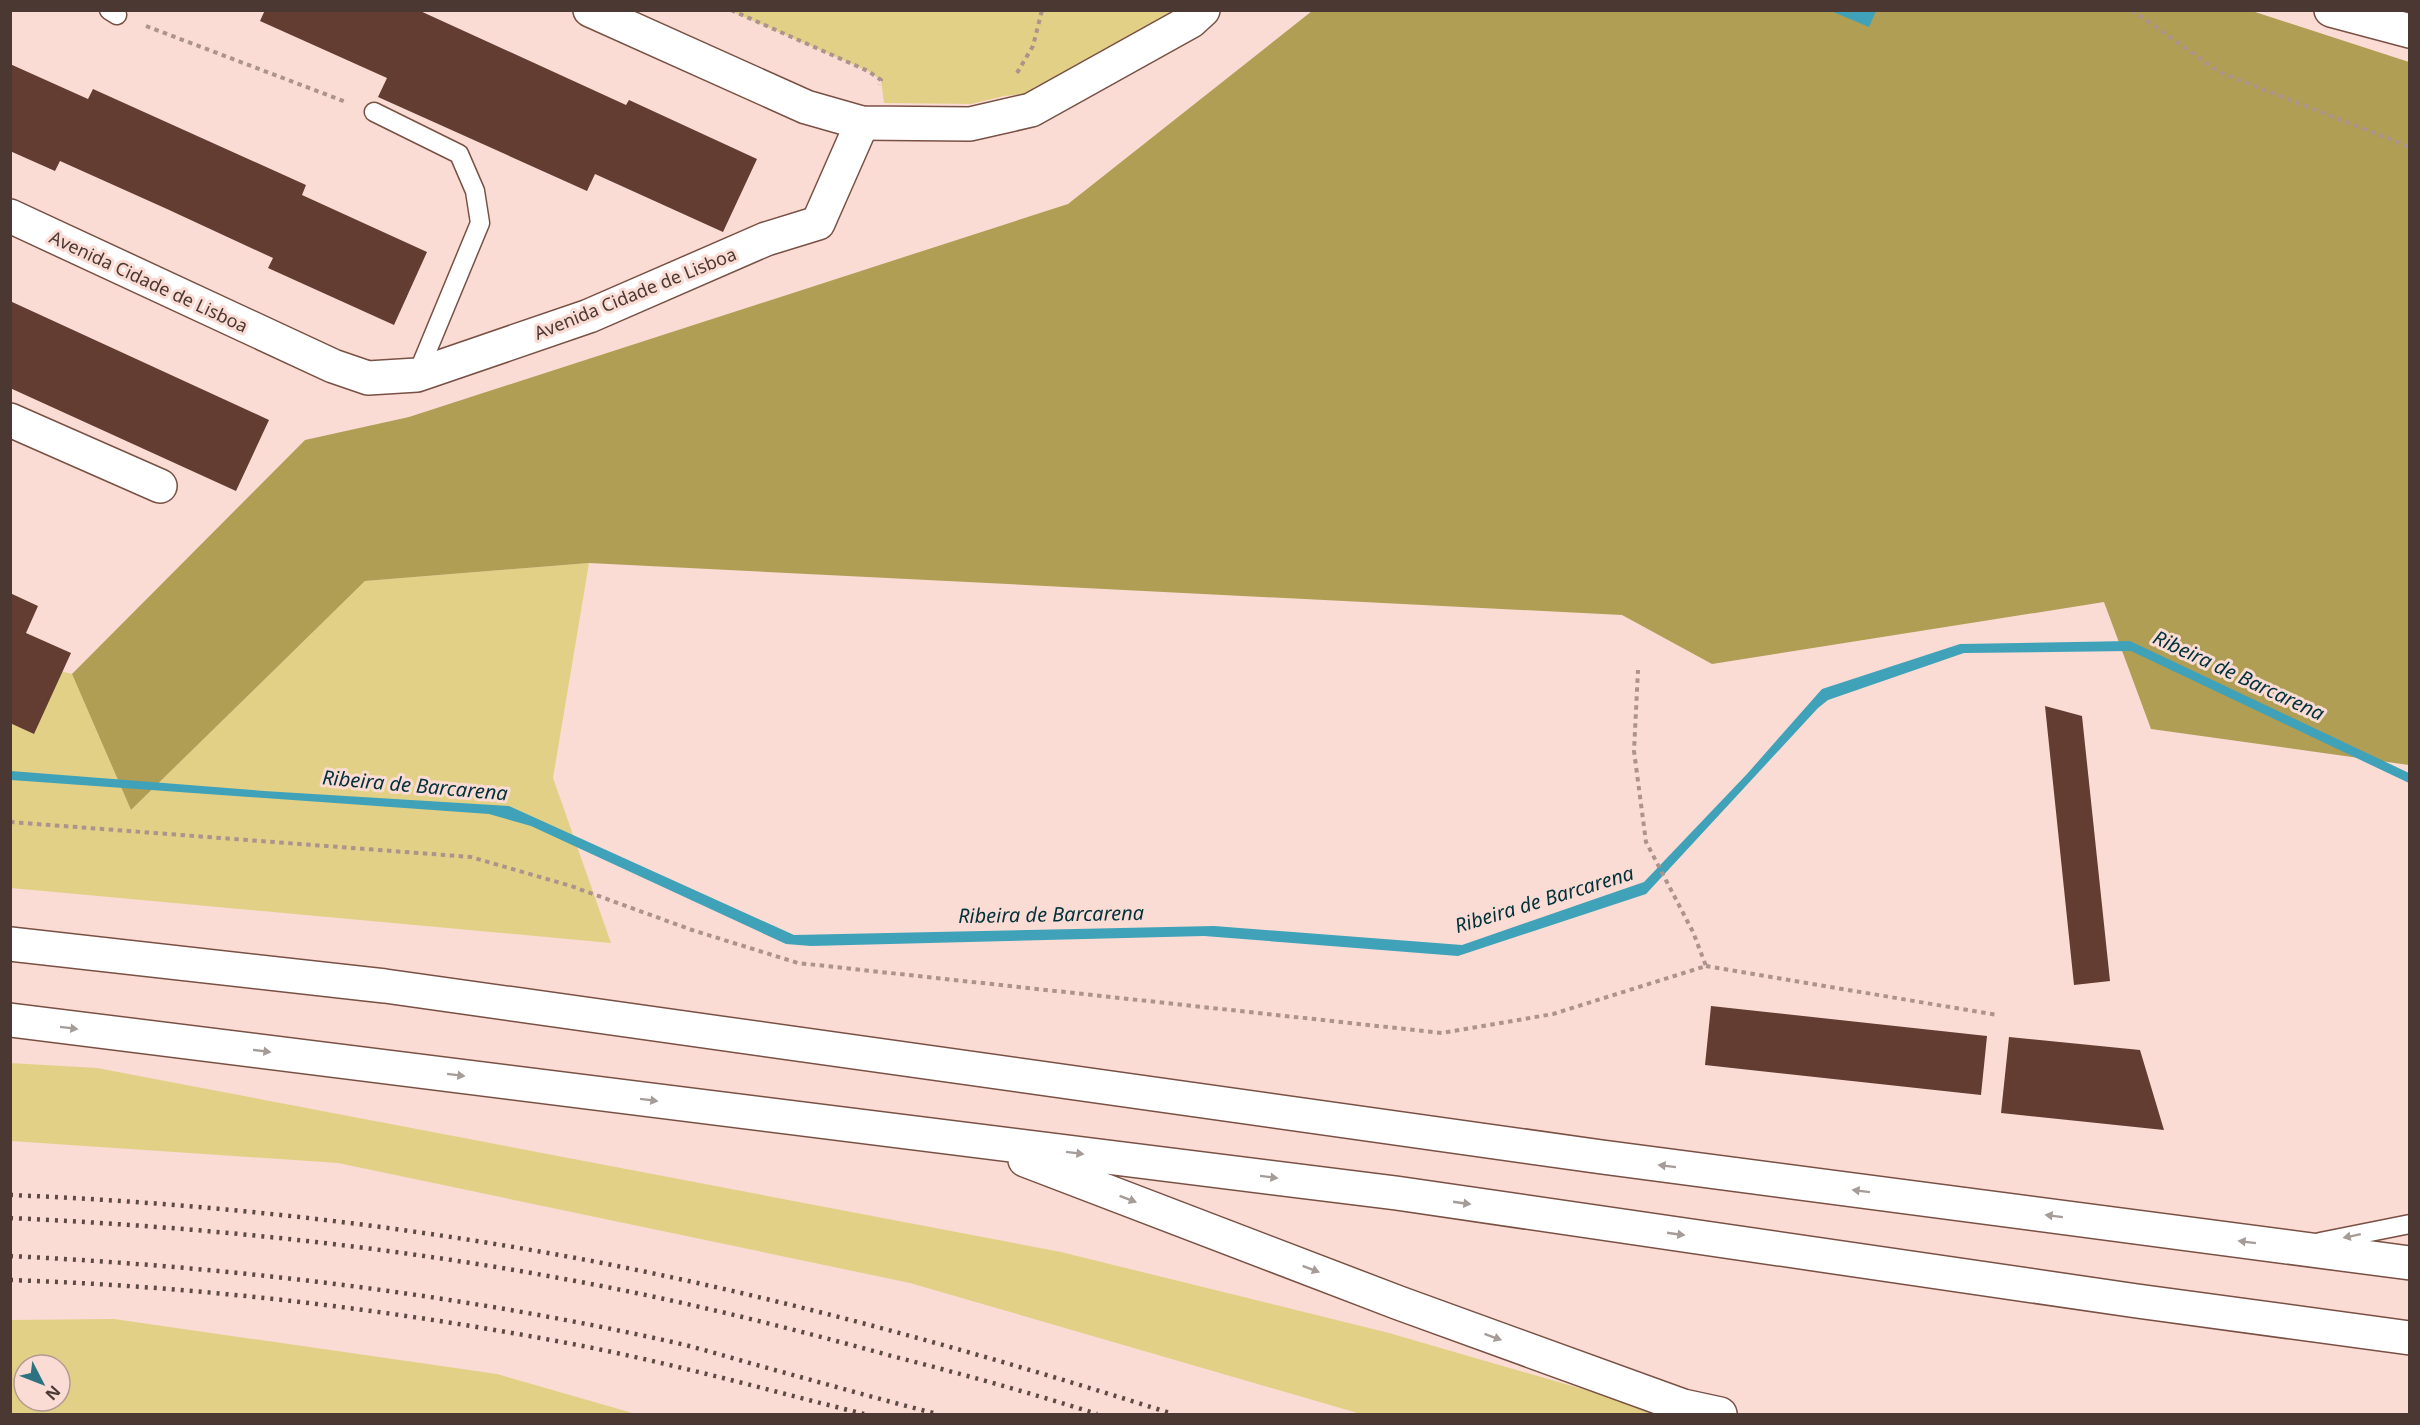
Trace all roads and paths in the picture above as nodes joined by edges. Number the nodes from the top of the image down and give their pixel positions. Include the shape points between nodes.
1 (590, 10) edge
2 (730, 10) edge
3 (1203, 10) edge
4 (2132, 10) edge
5 (2331, 10) edge
6 (113, 13) edge
7 (2409, 31) edge
8 (878, 87) dead end
9 (374, 112) joint
10 (862, 123) junction
11 (2409, 147) edge
12 (10, 216) edge
13 (417, 375) junction
14 (10, 420) edge
15 (160, 486) dead end
16 (1638, 670) dead end
17 (10, 822) edge
18 (10, 945) edge
19 (1706, 966) junction
20 (1997, 1015) dead end
21 (10, 1020) edge
22 (976, 1141) junction
23 (2409, 1224) edge
24 (2294, 1248) junction
25 (2409, 1263) edge
26 (2409, 1338) edge
27 (1720, 1414) edge

1 - 10 main road via 806,107
2 - 8 path via 868,71 881,80
3 - 10 main road via 1191,21 1031,110 970,124
4 - 11 path via 2219,72
5 - 7 main road
6 - 9 path
9 - 13 lane via 459,154 475,191 480,223
10 - 13 main road, Avenida Cidade de Lisboa via 818,223 766,239 589,316
12 - 13 main road, Avenida Cidade de Lisboa via 333,366 368,378
14 - 15 main road
16 - 19 path via 1634,751 1646,842 1693,932
17 - 19 path via 471,857 571,886 798,963 1442,1033 1553,1014
24 -> 18 main road via 1602,1157 385,986
19 - 20 path
21 -> 22 main road
22 -> 26 main road via 1396,1193
22 -> 27 main road via 1399,1303 1683,1406
23 -> 24 lane
24 - 25 main road

